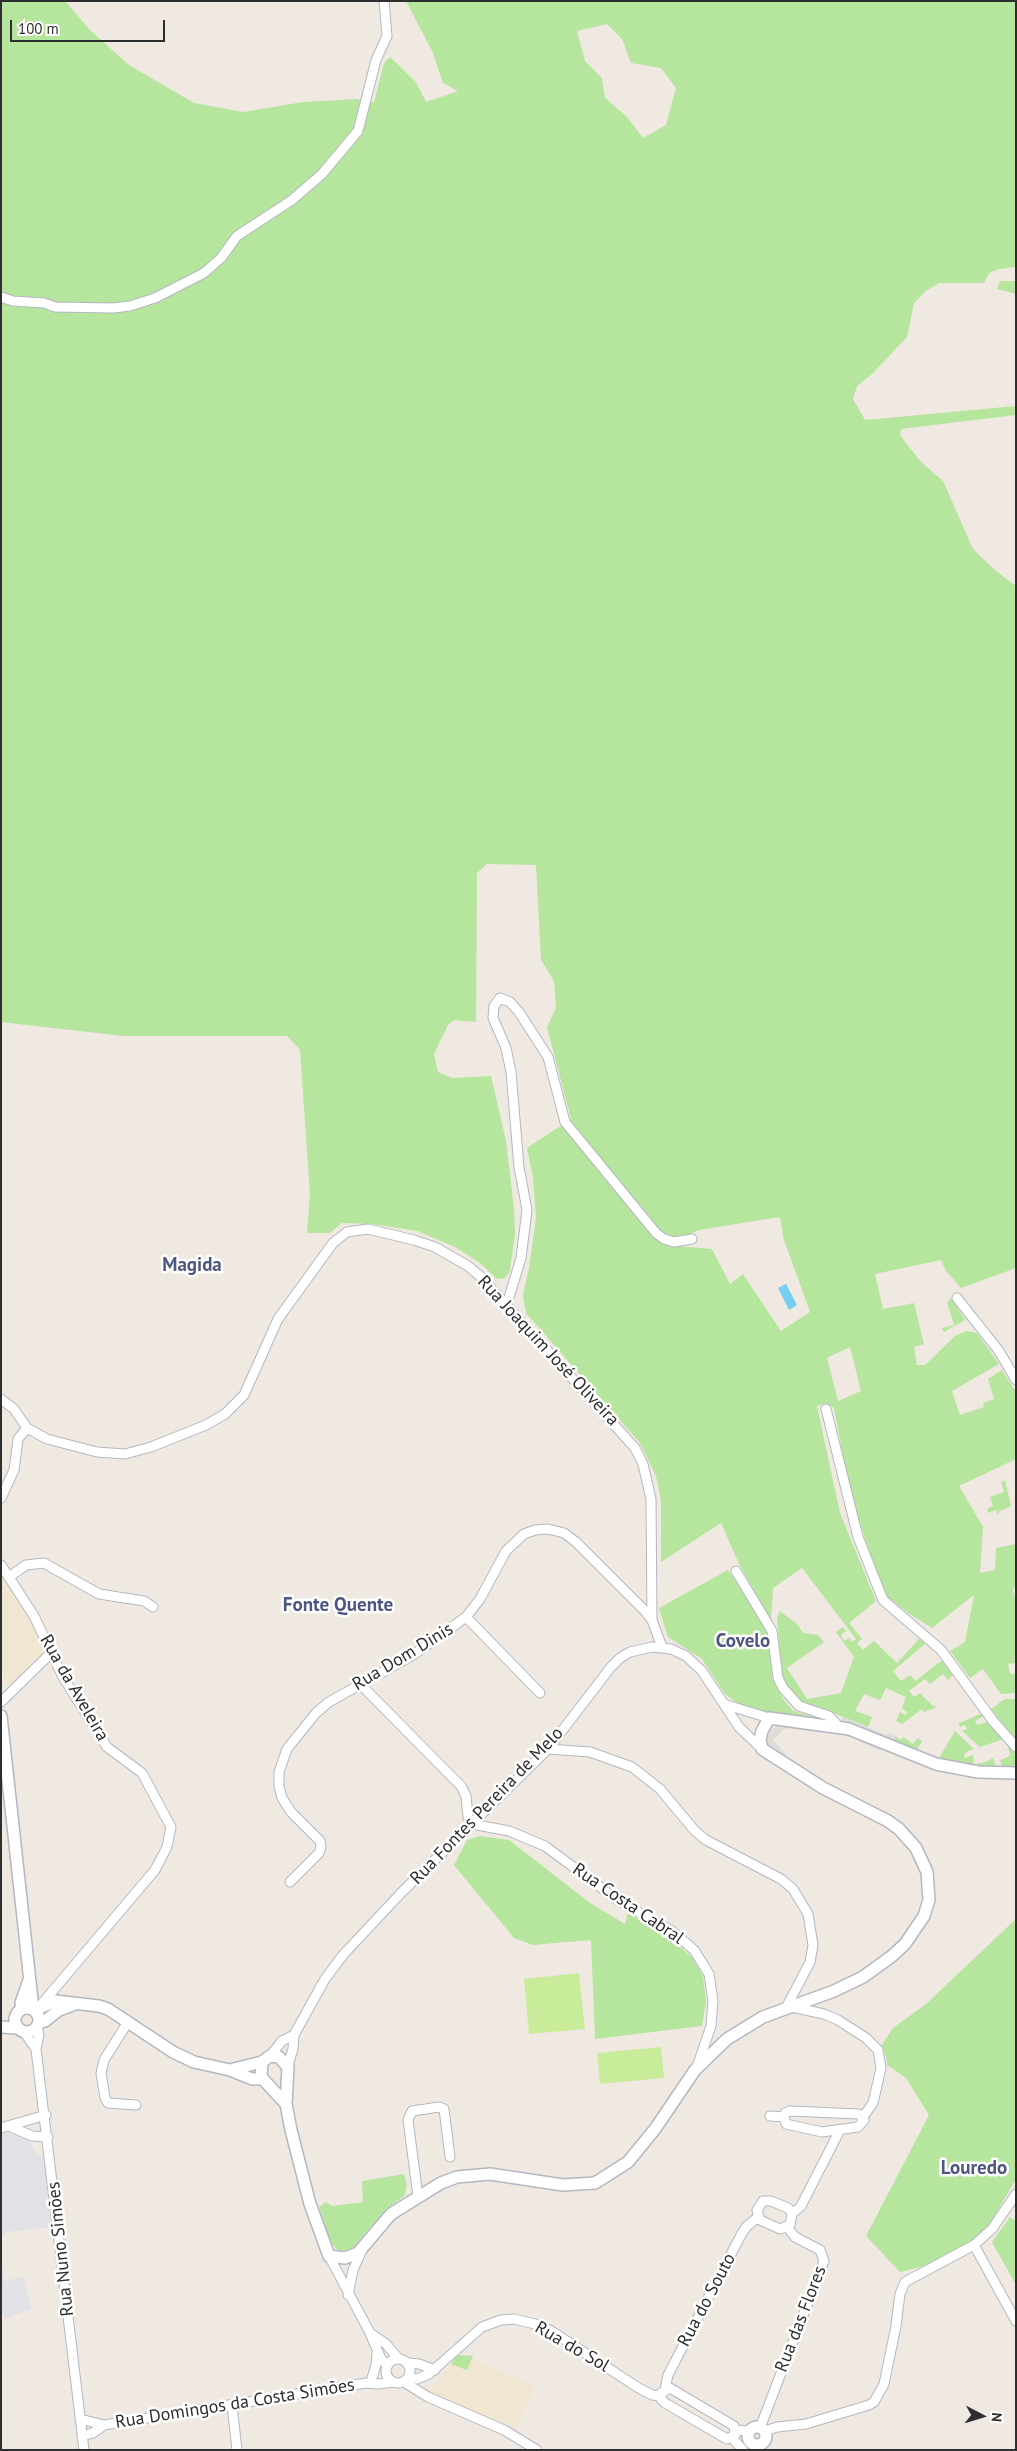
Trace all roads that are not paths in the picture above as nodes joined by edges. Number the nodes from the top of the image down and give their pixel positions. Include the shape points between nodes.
1 (384, 1) edge
2 (1, 297) edge
3 (692, 1239) dead end
4 (957, 1298) dead end
5 (508, 1304) junction
6 (1016, 1380) edge
7 (1, 1399) edge
8 (826, 1409) dead end
9 (27, 1428) junction
10 (1, 1498) edge
11 (1, 1565) edge
12 (736, 1572) dead end
13 (9, 1577) junction
14 (152, 1607) dead end
15 (466, 1617) junction
16 (652, 1620) junction
17 (662, 1647) junction
18 (51, 1653) junction
19 (360, 1684) junction
20 (540, 1693) dead end
21 (1, 1702) edge
22 (727, 1705) junction
23 (1, 1716) edge
24 (769, 1718) junction
25 (839, 1727) junction
26 (1016, 1747) edge
27 (548, 1748) junction
28 (762, 1749) junction
29 (1016, 1773) edge
30 (472, 1824) junction
31 (290, 1882) dead end
32 (30, 1978) junction
33 (76, 2003) junction
34 (787, 2006) junction
35 (35, 2007) junction
36 (1, 2020) edge
37 (128, 2022) junction
38 (38, 2024) junction
39 (1, 2028) edge
40 (21, 2030) junction
41 (294, 2035) junction
42 (36, 2048) junction
43 (266, 2060) junction
44 (288, 2065) junction
45 (230, 2070) junction
46 (695, 2070) junction
47 (286, 2078) junction
48 (265, 2081) junction
49 (286, 2104) junction
50 (136, 2105) dead end
51 (842, 2114) junction
52 (46, 2115) junction
53 (770, 2116) dead end
54 (784, 2117) junction
55 (864, 2117) junction
56 (5, 2127) edge
57 (840, 2130) junction
58 (48, 2137) junction
59 (450, 2157) dead end
60 (1016, 2194) edge
61 (418, 2197) junction
62 (792, 2214) junction
63 (758, 2217) junction
64 (787, 2227) junction
65 (974, 2245) junction
66 (363, 2248) junction
67 (329, 2256) junction
68 (348, 2295) junction
69 (1016, 2321) edge
70 (370, 2333) junction
71 (377, 2351) junction
72 (398, 2358) junction
73 (409, 2363) junction
74 (387, 2368) junction
75 (432, 2372) junction
76 (369, 2380) junction
77 (406, 2380) junction
78 (393, 2382) junction
79 (663, 2393) junction
80 (428, 2396) junction
81 (232, 2405) junction
82 (80, 2419) junction
83 (104, 2425) junction
84 (758, 2430) junction
85 (734, 2434) junction
86 (82, 2436) junction
87 (748, 2448) edge
88 (84, 2450) edge
89 (237, 2450) edge
90 (537, 2450) edge

1 - 2 street via 387,36 373,68 358,132 322,174 292,200 237,236 221,258 204,273 155,298 130,306 55,307
3 - 5 street via 674,1242 656,1233 565,1122 548,1057 519,1012 510,1002 500,998 494,1006 494,1018 511,1072 518,1160 527,1210 521,1258
4 - 6 street via 999,1351
5 - 9 street, Rua Joaquim José Oliveira via 468,1266 435,1248 394,1235 354,1230 333,1243 278,1319 244,1395 225,1414 151,1447 125,1454 97,1452 47,1439
5 - 16 street, Rua Joaquim José Oliveira via 624,1434 643,1464 651,1500
7 - 9 street via 14,1409
8 - 26 street via 858,1538 883,1600 941,1650
9 - 10 street via 18,1439 14,1470
11 - 13 street, Rua da Aveleira
12 - 25 street via 772,1630 778,1678 783,1688 799,1706 829,1716
13 - 14 street via 26,1565 44,1563 99,1594 144,1601
13 - 18 street, Rua da Aveleira via 34,1616
15 - 16 street, Rua Dom Dinis via 480,1599 506,1551 524,1534 541,1529 564,1533 576,1542
15 - 19 street, Rua Dom Dinis via 413,1655
15 - 20 street
16 - 17 street, Rua Dom Dinis
17 - 22 street via 679,1652 695,1664
17 - 27 street, Rua Fontes Pereira de Melo via 643,1648 620,1658
18 - 21 street
18 - 35 street, Rua da Aveleira via 107,1747 142,1773 167,1817 171,1831 155,1870 77,1965
19 - 30 street via 461,1786
19 - 31 street, Rua Dom Dinis via 328,1702 316,1713 282,1760 279,1779 282,1798 291,1812 320,1841 321,1847
22 - 24 street
22 - 28 street via 739,1726
23 - 32 street
24 - 25 street
24 - 28 street via 762,1731
25 - 29 street via 936,1764 978,1772
27 - 30 street, Rua Fontes Pereira de Melo
27 - 34 street via 590,1752 632,1767 660,1788 706,1840 781,1879 793,1889 808,1914 813,1945 810,1962
28 - 34 street via 823,1788 900,1828 922,1860 929,1885 924,1916 911,1937 892,1956 847,1985
30 - 41 street, Rua Fontes Pereira de Melo via 343,1955 324,1979
30 - 46 street, Rua Costa Cabral via 509,1830 545,1846 618,1901 672,1931 694,1950 709,1974 713,2001 709,2032
32 - 35 street
32 - 35 street via 22,2002
33 - 35 street
33 - 37 street via 99,2006
33 - 38 street
34 - 46 street via 738,2032
34 - 55 street via 838,2020 878,2050 881,2062 877,2086 873,2103
35 - 36 street
35 - 38 street
35 - 40 street
37 - 45 street via 186,2058 201,2065
37 - 50 street via 104,2060 101,2073 108,2103
38 - 40 street via 32,2032
38 - 42 street, Rua Nuno Simões
39 - 40 street
40 - 42 street, Rua Nuno Simões
41 - 43 street, Rua Fontes Pereira de Melo via 282,2041
41 - 44 street, Rua Fontes Pereira de Melo
42 - 52 street, Rua Nuno Simões
43 - 44 street via 279,2056
43 - 45 street
43 - 48 street via 260,2072
44 - 47 street, Rua Fontes Pereira de Melo
45 - 48 street
46 - 61 street via 628,2162 595,2182 563,2185 504,2175 476,2174 441,2183
47 - 48 street via 277,2085
47 - 49 street, Rua Fontes Pereira de Melo
48 - 49 street, Rua Fontes Pereira de Melo
49 - 67 street, Rua Fontes Pereira de Melo via 301,2173
51 - 54 street via 790,2110
51 - 55 street
51 - 57 street
52 - 56 street
52 - 58 street, Rua Nuno Simões
53 - 54 street
54 - 57 street via 786,2124 822,2132
55 - 57 street via 862,2126
56 - 58 street via 32,2136
57 - 62 street via 801,2206
58 - 82 street, Rua Nuno Simões
59 - 61 street via 444,2109 412,2111 408,2120
60 - 65 street via 992,2228
61 - 66 street via 391,2214
62 - 63 street, Rua do Souto via 788,2208 767,2200 758,2207
62 - 64 street via 792,2222
63 - 64 street via 780,2228
63 - 79 street, Rua do Souto via 741,2235 668,2375
64 - 84 street, Rua das Flores via 795,2237 820,2250 824,2261
65 - 69 street
65 - 84 street, Rua do Sol via 905,2282 884,2384 874,2402 806,2424
66 - 67 street via 345,2258
66 - 68 street via 353,2270
67 - 68 street, Rua Fontes Pereira de Melo
68 - 70 street, Rua Fontes Pereira de Melo
70 - 71 street, Rua Fontes Pereira de Melo
70 - 72 street, Rua Fontes Pereira de Melo
71 - 74 street, Rua Fontes Pereira de Melo
71 - 76 street via 376,2365
72 - 73 street
72 - 74 street via 391,2360
73 - 75 street
73 - 77 street via 411,2370
74 - 76 street, Rua Domingos da Costa Simões
74 - 78 street
75 - 77 street
75 - 79 street, Rua do Sol via 482,2327 514,2319 553,2332 652,2395
75 - 80 street via 425,2392
76 - 78 street, Rua Domingos da Costa Simões via 378,2384
76 - 81 street, Rua Domingos da Costa Simões
77 - 78 street
77 - 80 street
79 - 85 street, Rua do Sol via 673,2389 734,2426
79 - 85 street, Rua do Sol via 663,2401 727,2439
80 - 90 street via 488,2422
81 - 83 street, Rua Domingos da Costa Simões
81 - 89 street
82 - 83 street, Rua Domingos da Costa Simões
82 - 86 street, Rua Nuno Simões
83 - 86 street, Rua Domingos da Costa Simões
84 - 85 street, Rua do Sol
84 - 87 street, Rua das Flores via 748,2437
84 - 87 street, Rua das Flores via 766,2438 764,2443
85 - 87 street, Rua do Sol
86 - 88 street, Rua Nuno Simões

